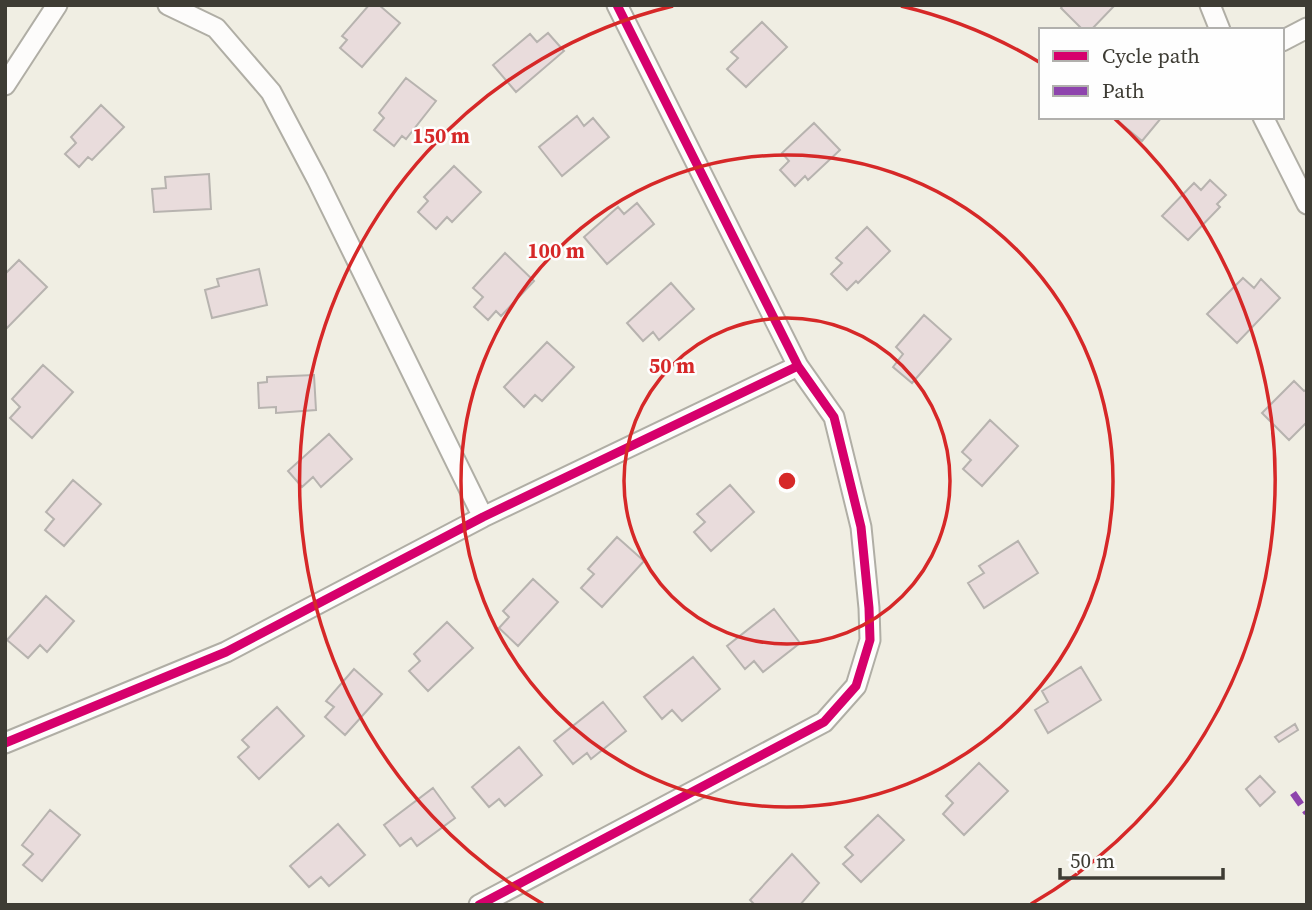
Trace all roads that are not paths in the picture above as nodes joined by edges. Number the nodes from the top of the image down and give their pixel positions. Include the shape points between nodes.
1 (57, 5) edge
2 (167, 5) edge
3 (617, 5) edge
4 (1210, 5) edge
5 (1219, 28) edge
6 (1307, 29) edge
7 (1284, 40) edge
8 (5, 85) edge
9 (1264, 119) edge
10 (1307, 204) edge
11 (798, 366) junction
12 (483, 517) junction
13 (5, 743) edge
14 (479, 905) edge

1 - 8 street
2 - 12 street via 216,28 271,92
3 - 11 street
4 - 5 street
6 - 7 street
9 - 10 street
11 - 12 street
11 - 14 street via 834,417 861,527 870,640 856,686 824,722
12 - 13 street via 226,652

